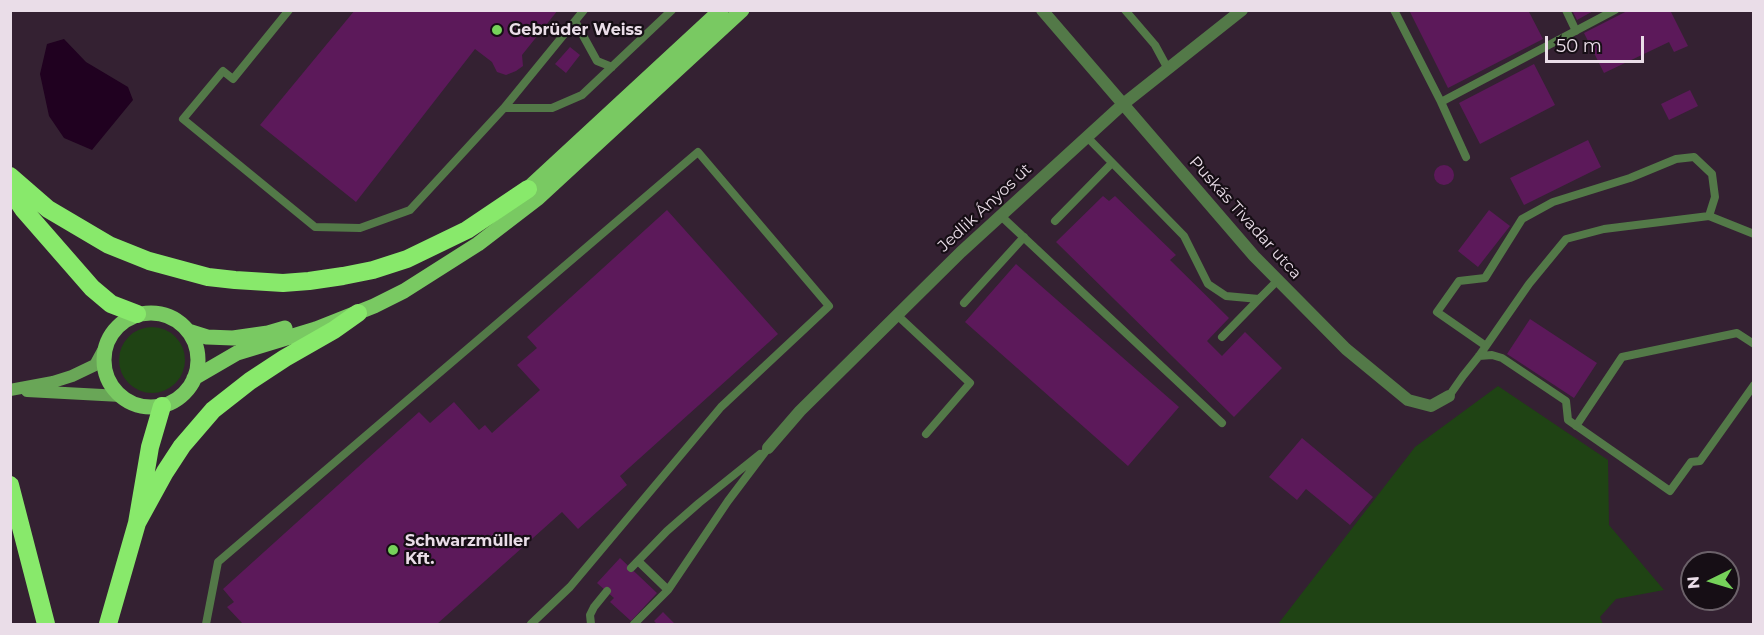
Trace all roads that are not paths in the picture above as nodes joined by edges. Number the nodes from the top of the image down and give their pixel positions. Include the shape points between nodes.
1 (289, 10) edge
2 (584, 10) edge
3 (672, 10) edge
4 (721, 10) edge
5 (742, 10) edge
6 (1042, 10) edge
7 (1125, 10) edge
8 (1394, 10) edge
9 (1566, 10) edge
10 (1615, 10) edge
11 (1237, 12) edge
12 (574, 21) junction
13 (1576, 31) junction
14 (612, 67) junction
15 (1168, 69) junction
16 (1441, 102) junction
17 (1122, 105) junction
18 (504, 108) junction
19 (1087, 137) junction
20 (1466, 157) dead end
21 (1112, 163) junction
22 (10, 176) edge
23 (528, 189) junction
24 (10, 190) edge
25 (1001, 216) junction
26 (1708, 216) junction
27 (1054, 221) dead end
28 (1754, 234) edge
29 (1024, 237) junction
30 (1278, 280) junction
31 (1259, 300) junction
32 (964, 303) dead end
33 (358, 313) junction
34 (137, 314) junction
35 (897, 315) junction
36 (188, 331) junction
37 (1222, 337) dead end
38 (107, 343) junction
39 (1754, 344) edge
40 (1486, 346) junction
41 (1479, 356) junction
42 (195, 378) junction
43 (1754, 385) edge
44 (10, 390) edge
45 (120, 396) junction
46 (1449, 396) joint
47 (162, 406) junction
48 (1222, 423) dead end
49 (1576, 426) junction
50 (926, 434) dead end
51 (768, 448) junction
52 (10, 485) edge
53 (137, 523) junction
54 (638, 561) junction
55 (631, 568) dead end
56 (668, 590) junction
57 (607, 591) dead end
58 (46, 624) edge
59 (108, 624) edge
60 (207, 624) edge
61 (531, 624) edge
62 (591, 624) edge
63 (634, 624) edge

1 - 18 lane via 233,79 223,71 183,119 315,227 360,228 410,210
2 - 12 lane
3 - 14 lane
4 - 23 main road
5 - 33 main road via 510,221 404,291
6 - 17 street, Puskás Tivadar utca
7 - 15 lane via 1155,45
8 - 16 lane
9 - 13 lane
10 - 13 lane
11 - 15 street, Jedlik Ányos út
12 - 14 lane via 597,61
12 - 18 lane
13 - 16 lane
14 - 18 lane via 582,94 552,108
15 - 17 street, Jedlik Ányos út
16 - 20 lane
17 - 19 street, Jedlik Ányos út
17 - 30 street, Puskás Tivadar utca
19 - 21 lane
19 - 25 street, Jedlik Ányos út
21 - 27 lane
21 - 31 lane via 1184,236 1208,284 1226,296
22 - 23 highway via 48,209 109,245 149,261 208,277 283,283 343,276 407,259 467,231
23 - 36 main road via 477,234 403,280 357,302 268,333 233,338 207,337
24 - 34 highway via 92,288 111,304
25 - 29 lane
25 - 35 street, Jedlik Ányos út
26 - 28 lane
26 - 40 lane via 1604,229 1566,239
26 - 40 lane via 1715,197 1712,174 1694,157 1676,159 1553,202 1522,219 1485,278 1459,282 1437,312
29 - 32 lane
29 - 48 lane
30 - 31 lane
30 - 46 street, Puskás Tivadar utca via 1346,349 1408,400 1431,406
31 - 37 lane
33 - 42 main road via 237,353
33 - 53 highway via 250,381 213,410 182,446
34 - 36 main road via 160,313
34 - 38 main road via 124,321
35 - 50 lane via 970,383
35 - 51 street, Jedlik Ányos út
36 - 42 main road via 198,354
38 - 44 street via 95,364 72,376
38 - 45 main road via 105,372
39 - 49 lane via 1737,333 1622,357
40 - 41 lane
41 - 46 lane
41 - 49 lane via 1502,358 1566,402 1568,420
42 - 47 main road via 182,396
43 - 49 lane via 1700,461 1691,462 1670,491
44 - 45 street
45 - 47 main road via 147,407
47 - 53 highway via 150,447
51 - 54 lane via 699,503
51 - 56 lane
52 - 58 highway
53 - 59 highway
54 - 55 lane
54 - 56 lane
56 - 63 lane
57 - 62 lane via 590,615
60 - 61 lane via 218,562 698,152 829,306 721,407 570,587

